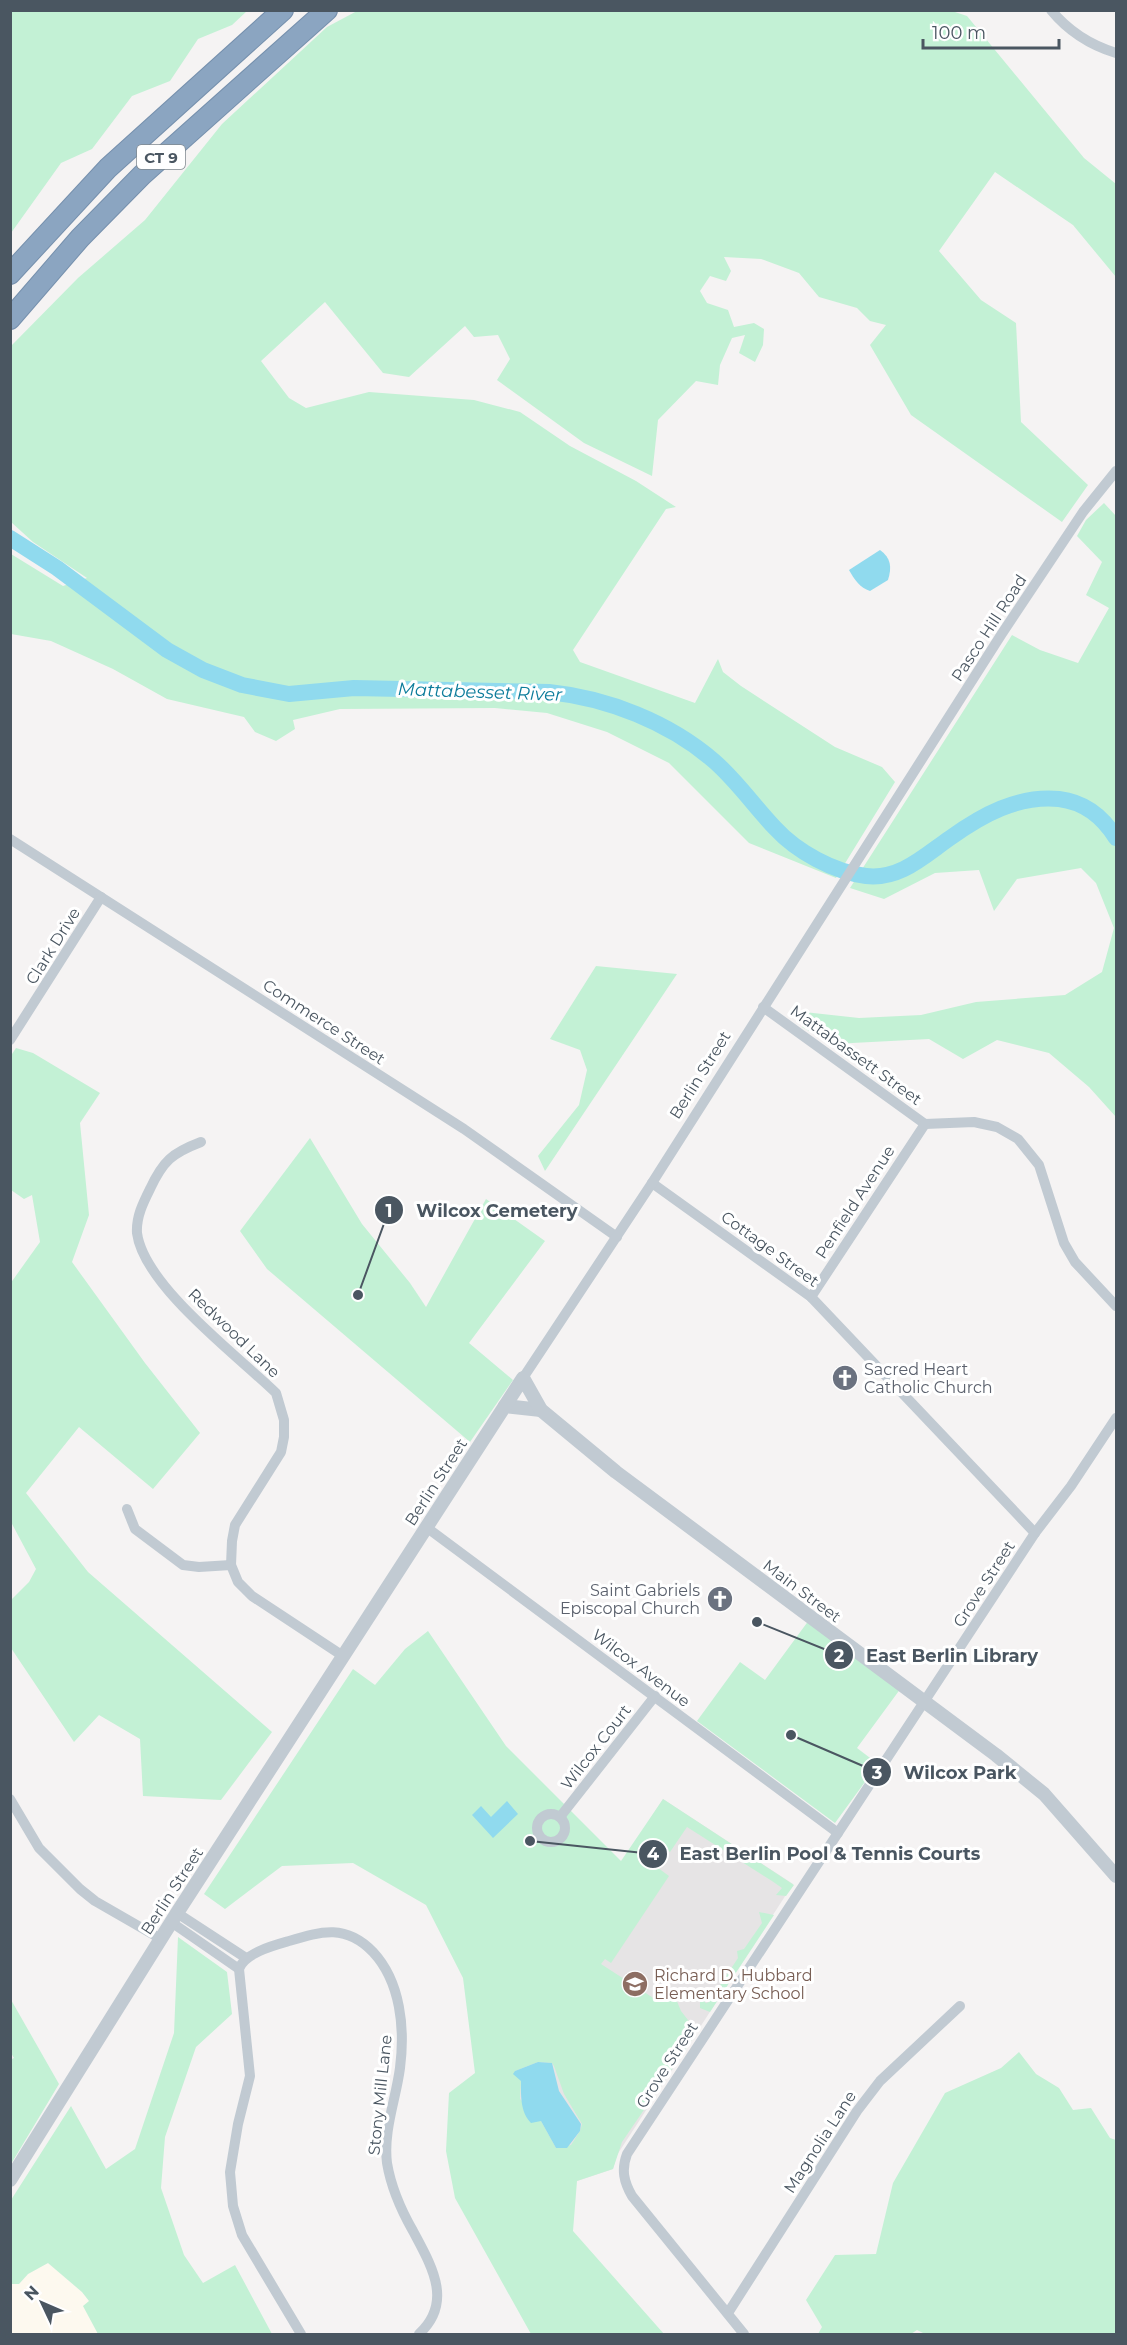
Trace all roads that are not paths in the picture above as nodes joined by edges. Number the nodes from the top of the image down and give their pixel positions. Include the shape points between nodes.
1 (283, 10) edge
2 (327, 10) edge
3 (1058, 13) edge
4 (1116, 53) edge
5 (10, 274) edge
6 (10, 319) edge
7 (1116, 471) edge
8 (892, 805) joint
9 (10, 839) edge
10 (101, 897) junction
11 (763, 1007) junction
12 (10, 1040) edge
13 (925, 1124) junction
14 (201, 1142) dead end
15 (652, 1183) junction
16 (617, 1237) junction
17 (811, 1297) junction
18 (1116, 1306) edge
19 (523, 1378) junction
20 (505, 1406) junction
21 (541, 1410) junction
22 (1116, 1418) edge
23 (127, 1509) dead end
24 (426, 1527) junction
25 (1035, 1533) junction
26 (231, 1565) junction
27 (343, 1656) junction
28 (655, 1696) junction
29 (924, 1703) junction
30 (10, 1799) edge
31 (560, 1817) dead end
32 (838, 1833) junction
33 (1116, 1876) edge
34 (174, 1918) junction
35 (161, 1938) junction
36 (246, 1959) junction
37 (239, 1969) junction
38 (960, 2006) dead end
39 (10, 2180) edge
40 (728, 2313) junction
41 (301, 2334) edge
42 (420, 2334) edge
43 (744, 2334) edge

1 - 5 highway, CT 9 via 135,142
2 - 6 highway, CT 9 via 142,174
3 - 4 street via 1081,38
7 - 8 street, Pasco Hill Road via 1070,531
8 - 11 street, Berlin Street
9 - 10 street, Commerce Street
10 - 12 street, Clark Drive
10 - 16 street, Commerce Street via 464,1129
11 - 13 street, Mattabassett Street
11 - 15 street, Berlin Street
13 - 17 street, Penfield Avenue
13 - 18 street, Mattabassett Street via 985,1124 1008,1132 1025,1146 1043,1176 1064,1243 1075,1262
14 - 26 street, Redwood Lane via 178,1151 164,1164 138,1213 137,1232 142,1251 175,1298 276,1393 281,1407 281,1452 235,1525
15 - 16 street, Berlin Street
15 - 17 street, Cottage Street
16 - 19 street, Berlin Street
17 - 25 street, Cottage Street
19 - 20 street, Berlin Street
19 - 21 street, Main Street
20 - 21 street
20 - 24 street, Berlin Street
21 - 29 street, Main Street via 616,1472
22 - 25 street, Grove Street
23 - 26 street via 135,1529 183,1565
24 - 27 street, Berlin Street
24 - 28 street, Wilcox Avenue
25 - 29 street, Grove Street
26 - 27 street via 238,1582 252,1596
27 - 34 street, Berlin Street
28 - 31 street, Wilcox Court
28 - 32 street, Wilcox Avenue
29 - 32 street, Grove Street
29 - 33 street, Main Street via 1044,1794
30 - 35 street via 39,1848 80,1889
32 - 40 street, Grove Street via 623,2163 625,2184 641,2209
34 - 35 street, Berlin Street
34 - 36 street
34 - 37 street
35 - 39 street, Berlin Street
36 - 37 street, Stony Mill Lane
36 - 42 street, Stony Mill Lane via 280,1943 318,1932 344,1933 362,1941 382,1962 396,1992 402,2032 387,2160 393,2187 436,2279 433,2317
37 - 41 street via 250,2076 230,2172 233,2206 242,2235
38 - 40 street, Magnolia Lane via 880,2081 857,2111
40 - 43 street, Grove Street

